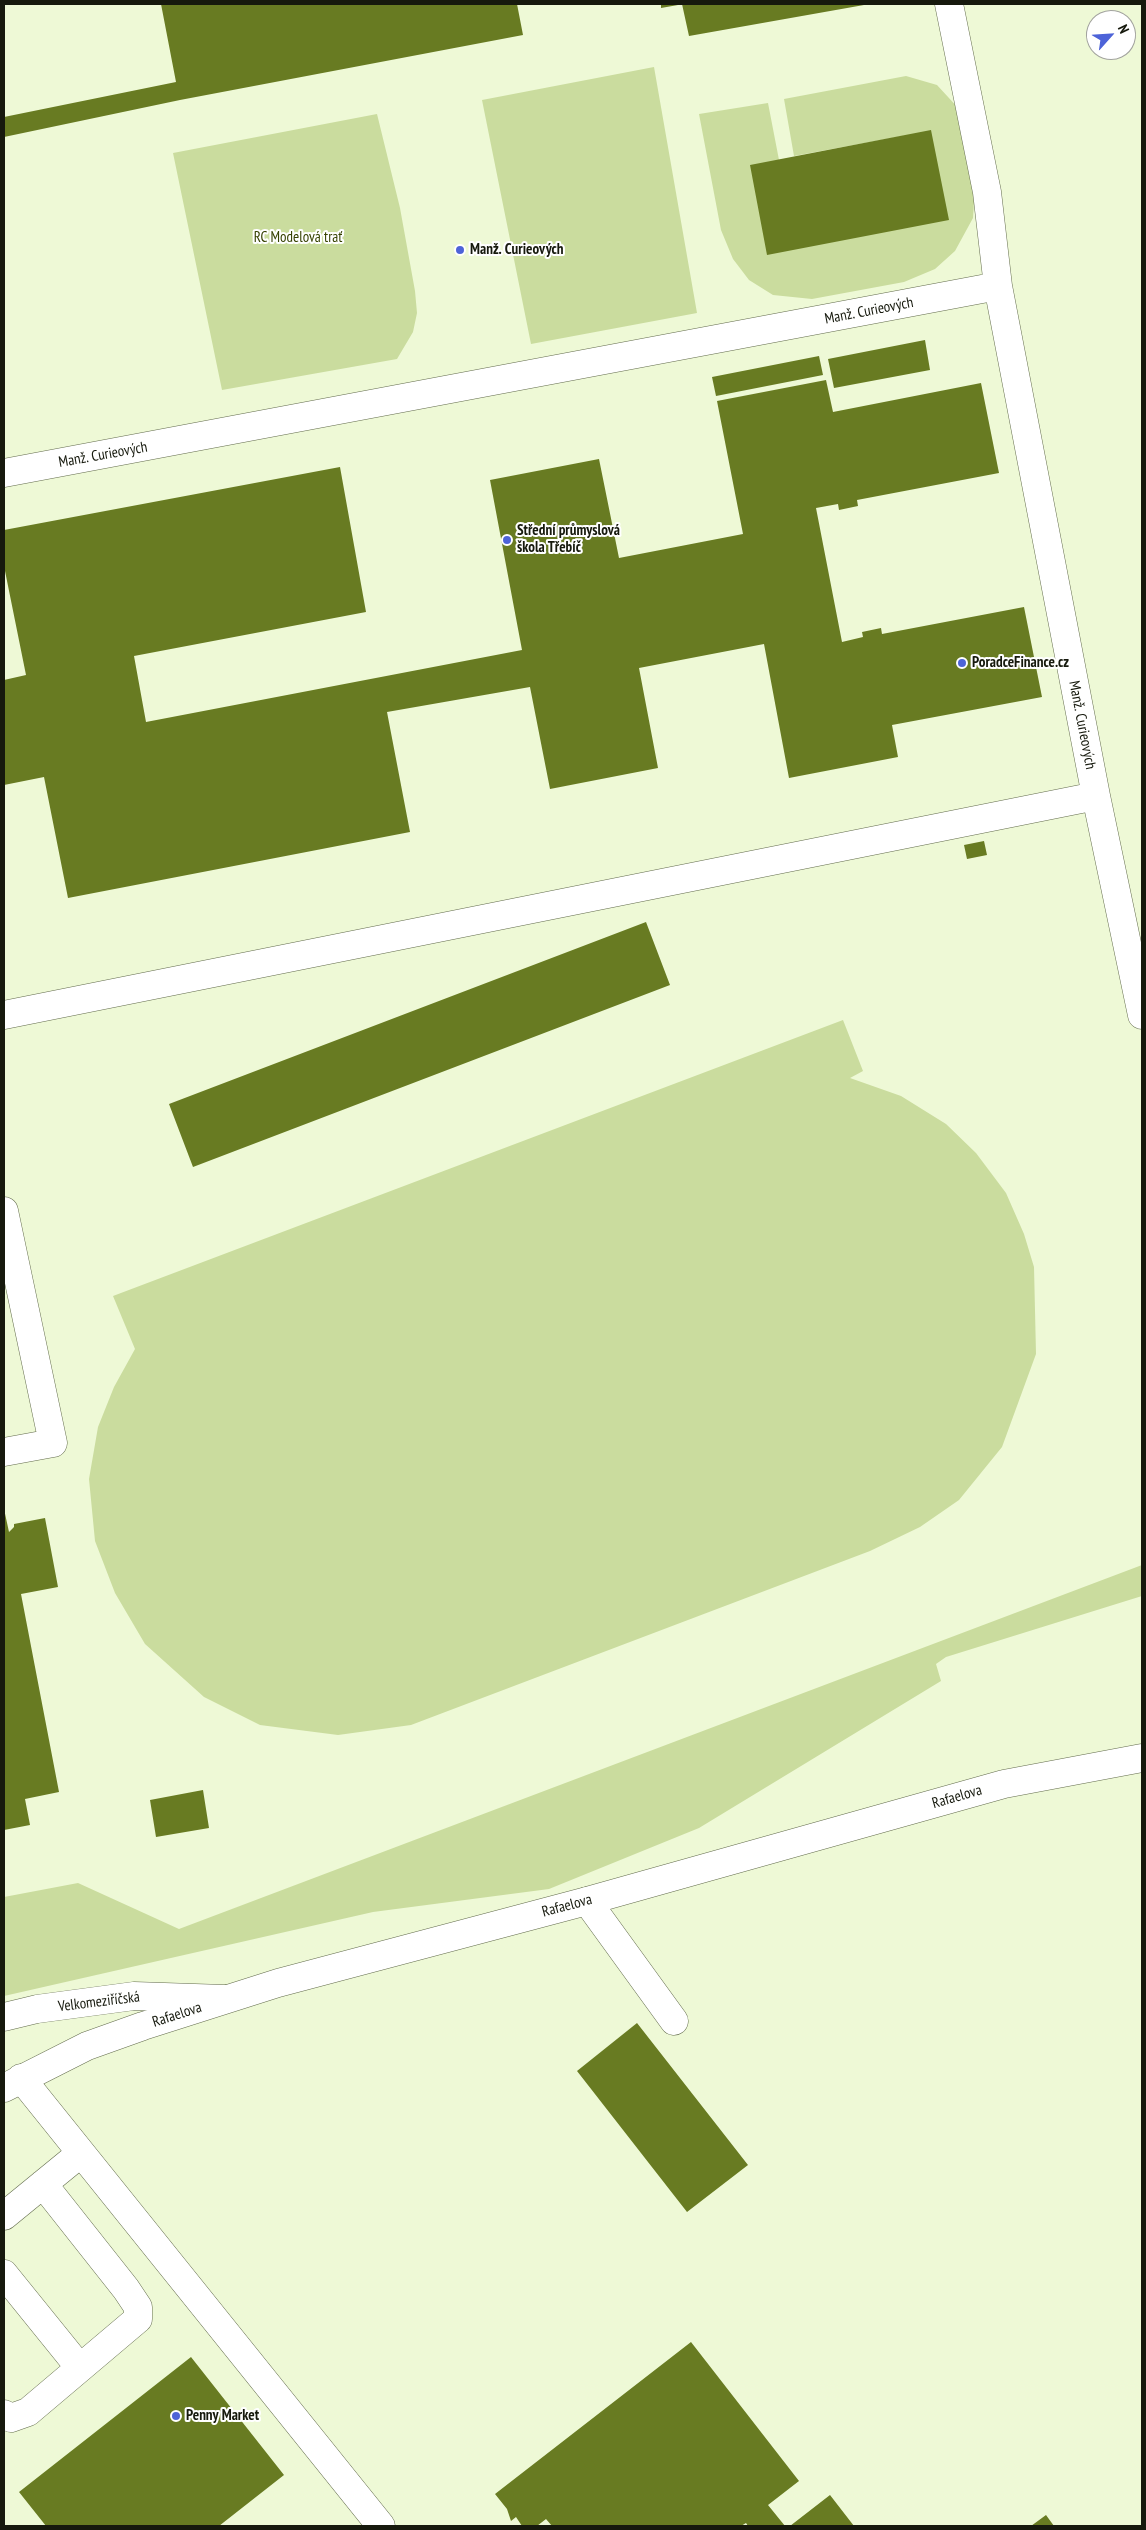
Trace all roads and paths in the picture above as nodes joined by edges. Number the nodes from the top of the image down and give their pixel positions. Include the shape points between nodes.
1 (949, 4) edge
2 (998, 286) junction
3 (4, 473) edge
4 (1096, 796) junction
5 (4, 1015) edge
6 (1142, 1015) edge
7 (4, 1211) edge
8 (4, 1452) edge
9 (1142, 1758) edge
10 (587, 1901) junction
11 (226, 1999) junction
12 (4, 2017) edge
13 (674, 2021) dead end
14 (12, 2083) edge
15 (81, 2153) junction
16 (43, 2184) junction
17 (4, 2216) edge
18 (4, 2274) edge
19 (80, 2368) junction
20 (4, 2414) edge
21 (381, 2526) edge

1 - 2 street, Manž. Curieových via 987,192
2 - 3 street, Manž. Curieových
2 - 4 street, Manž. Curieových
4 - 5 street
4 - 6 street, Manž. Curieových
7 - 8 street via 53,1443
9 - 10 street, Rafaelova via 1004,1784
10 - 11 street, Rafaelova
10 - 13 street
11 - 12 street, Velkomeziříčská via 134,1996
11 - 14 street, Rafaelova via 87,2046
14 - 15 street
15 - 16 street
15 - 21 street
16 - 17 street
16 - 19 street via 138,2307 138,2319
18 - 19 street
19 - 20 street via 28,2412 11,2418

